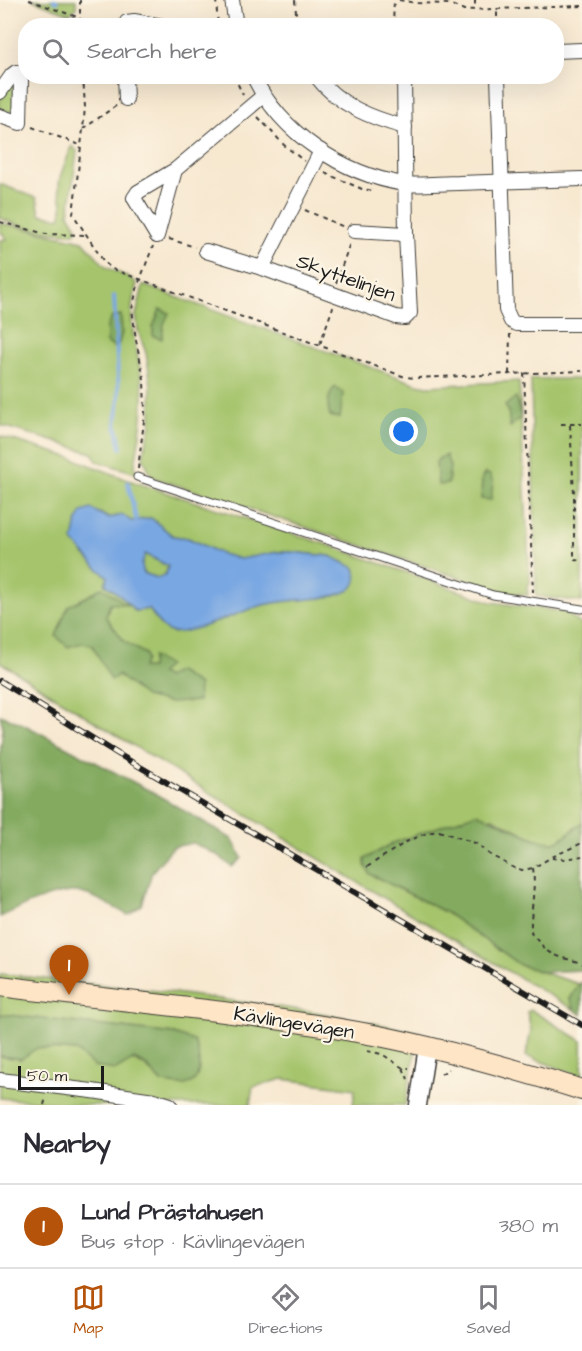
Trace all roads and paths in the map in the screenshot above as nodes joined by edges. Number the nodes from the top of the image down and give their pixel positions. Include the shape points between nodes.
1 (29, 0) edge
2 (80, 0) edge
3 (216, 0) edge
4 (232, 0) edge
5 (294, 0) edge
6 (394, 0) edge
7 (399, 0) edge
8 (475, 0) edge
9 (582, 6) edge
10 (497, 8) junction
11 (475, 9) junction
12 (80, 18) joint
13 (217, 18) edge
14 (235, 18) edge
15 (296, 18) edge
16 (393, 18) edge
17 (497, 18) edge
18 (582, 50) edge
19 (564, 51) edge
20 (18, 75) edge
21 (21, 84) edge
22 (84, 84) edge
23 (125, 84) edge
24 (257, 84) edge
25 (324, 84) edge
26 (404, 84) edge
27 (498, 84) edge
28 (0, 92) edge
29 (263, 96) junction
30 (126, 99) joint
31 (0, 116) edge
32 (20, 123) junction
33 (405, 127) junction
34 (83, 129) junction
35 (80, 145) junction
36 (321, 151) junction
37 (175, 170) junction
38 (582, 179) edge
39 (502, 182) junction
40 (405, 184) junction
41 (294, 205) junction
42 (0, 222) edge
43 (354, 231) junction
44 (406, 234) junction
45 (87, 235) junction
46 (157, 236) junction
47 (206, 250) joint
48 (262, 268) junction
49 (140, 280) junction
50 (334, 295) junction
51 (511, 321) junction
52 (582, 324) edge
53 (320, 344) junction
54 (582, 371) edge
55 (524, 373) junction
56 (509, 374) junction
57 (561, 424) dead end
58 (570, 424) junction
59 (582, 424) edge
60 (137, 477) joint
61 (582, 561) edge
62 (534, 602) junction
63 (582, 609) edge
64 (582, 843) edge
65 (582, 856) edge
66 (550, 858) junction
67 (367, 867) dead end
68 (533, 868) junction
69 (582, 964) edge
70 (0, 986) edge
71 (428, 1047) junction
72 (0, 1080) edge
73 (582, 1090) edge
74 (46, 1097) dead end
75 (148, 1102) edge
76 (44, 1105) edge
77 (170, 1105) edge
78 (418, 1105) edge

1 - 12 path
2 - 12 path
3 - 13 path
4 - 14 street
5 - 15 path
6 - 16 path
7 - 11 path
8 - 11 path
9 - 10 path
10 - 11 path
10 - 17 path
18 - 19 street
20 - 28 street via 16,72 12,75
21 - 32 street
22 - 34 path
23 - 30 street
24 - 29 street
25 - 33 street via 356,110
26 - 33 street, Skyttelinjen
27 - 39 street
29 - 36 street via 294,130
29 - 37 street
30 - 34 path
31 - 32 street
32 - 35 path
33 - 40 street, Skyttelinjen
34 - 35 path
35 - 45 path via 73,214
36 - 40 street via 348,166
36 - 41 street, Skyttelinjen
37 - 46 street
37 - 46 street via 134,198
38 - 39 street
39 - 40 street
39 - 51 street via 507,310
40 - 44 street, Skyttelinjen
41 - 43 path
41 - 48 street, Skyttelinjen
42 - 45 path via 46,234
43 - 44 street
43 - 50 path
44 - 50 street, Skyttelinjen via 410,313 405,318
45 - 49 path via 112,269
46 - 47 path
46 - 49 path
47 - 48 street, Skyttelinjen
48 - 50 street, Skyttelinjen
49 - 53 path
49 - 60 path via 132,309 144,379 145,413
50 - 53 path
51 - 52 street via 526,326
51 - 56 path
53 - 56 path via 405,377
54 - 55 path
55 - 56 path
55 - 62 path
57 - 58 path
58 - 59 path
58 - 61 path via 574,560
60 - 62 lane via 493,596
62 - 63 lane
64 - 66 path
65 - 66 path
66 - 68 path
67 - 68 path via 406,842 439,831 478,844 514,868
68 - 69 path via 531,933 556,956
70 - 71 main road, Kävlingevägen via 273,1019
71 - 73 main road, Kävlingevägen
71 - 78 street
72 - 75 street
74 - 76 path
75 - 77 street

